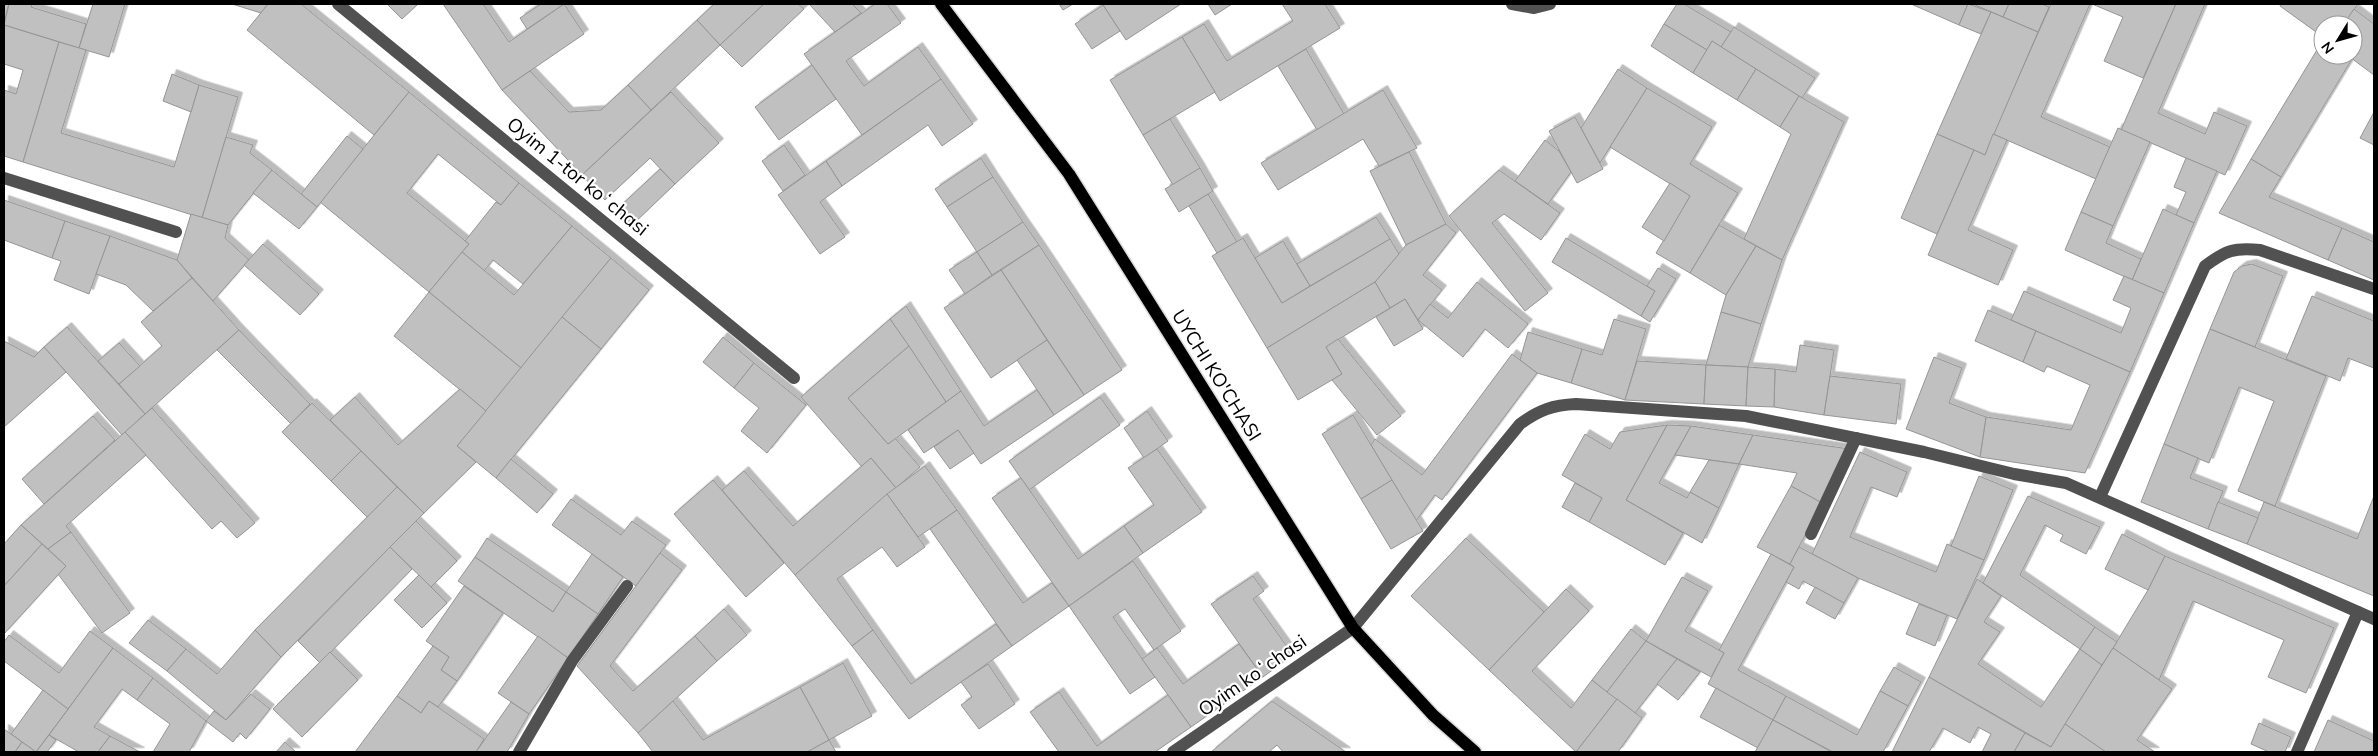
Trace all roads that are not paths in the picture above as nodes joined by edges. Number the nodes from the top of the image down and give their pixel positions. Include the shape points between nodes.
1 (338, 4) edge
2 (941, 4) edge
3 (1512, 4) edge
4 (1550, 4) edge
5 (4, 178) edge
6 (176, 232) dead end
7 (2374, 289) edge
8 (794, 378) dead end
9 (1856, 438) junction
10 (2100, 497) junction
11 (1811, 534) dead end
12 (627, 586) dead end
13 (2358, 612) junction
14 (2374, 619) edge
15 (1353, 628) junction
16 (519, 752) edge
17 (1173, 752) edge
18 (1475, 752) edge
19 (2297, 752) edge

1 - 8 street, Oyim 1-tor koʻchasi
2 - 15 main road, UYCHI KO'CHASI via 1069,174
3 - 4 street via 1534,8
5 - 6 street
7 - 10 street via 2260,250 2244,248 2223,252 2205,266
9 - 10 street, Oyim koʻchasi via 2066,483
9 - 11 street
9 - 15 street, Oyim koʻchasi via 1746,416 1576,404 1545,408 1520,424
10 - 13 street, Oyim koʻchasi
12 - 16 street via 572,661
13 - 14 street, Oyim koʻchasi
13 - 19 street
15 - 17 street, Oyim koʻchasi
15 - 18 main road, UYCHI KO'CHASI via 1433,715

